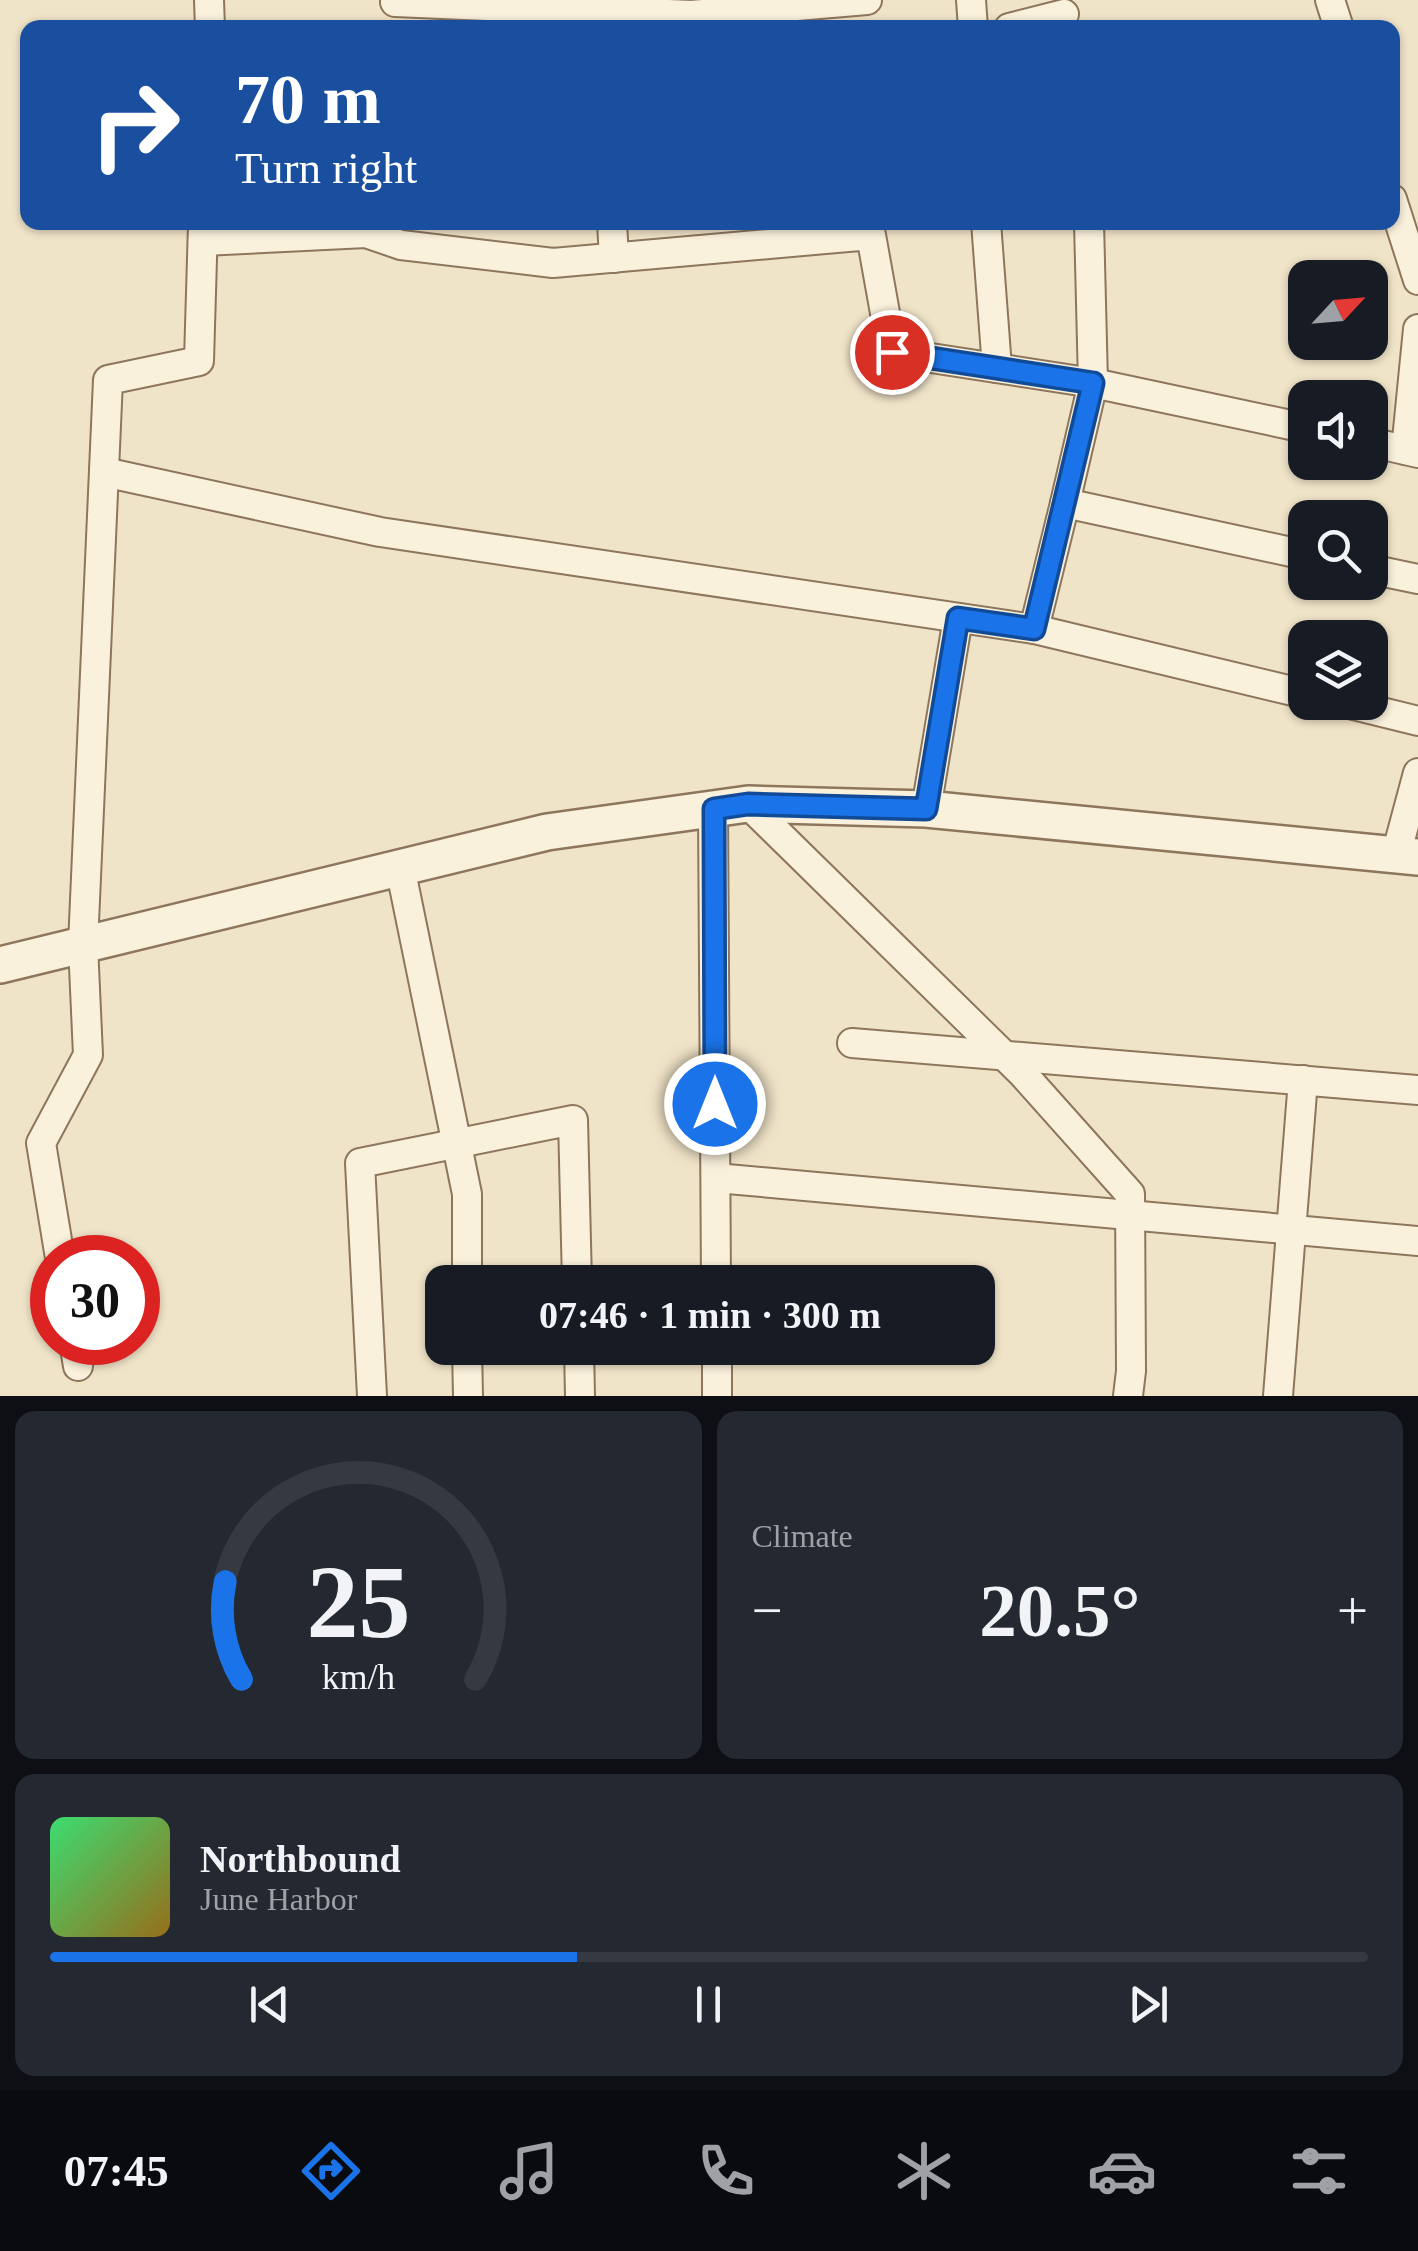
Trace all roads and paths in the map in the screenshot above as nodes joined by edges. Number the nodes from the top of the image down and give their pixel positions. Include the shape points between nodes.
1 (867, 0) edge
2 (395, 10) edge
3 (785, 12) edge
4 (691, 14) edge
5 (494, 17) edge
6 (602, 19) edge
7 (1400, 224) edge
8 (612, 230) edge
9 (987, 230) edge
10 (1089, 230) edge
11 (203, 232) edge
12 (807, 232) edge
13 (401, 234) edge
14 (715, 236) edge
15 (614, 258) junction
16 (1418, 280) edge
17 (1418, 328) edge
18 (997, 368) junction
19 (1093, 383) junction
20 (1288, 424) edge
21 (1412, 452) edge
22 (104, 472) junction
23 (1065, 503) junction
24 (1288, 550) edge
25 (1388, 572) edge
26 (1418, 579) edge
27 (958, 618) junction
28 (1034, 629) junction
29 (1288, 690) edge
30 (1388, 714) edge
31 (1418, 721) edge
32 (1418, 773) edge
33 (731, 806) junction
34 (926, 809) junction
35 (1407, 856) edge
36 (400, 867) junction
37 (83, 945) junction
38 (0, 966) edge
39 (852, 1042) dead end
40 (1004, 1056) junction
41 (1303, 1080) junction
42 (1418, 1090) edge
43 (457, 1144) junction
44 (716, 1178) junction
45 (1130, 1215) junction
46 (1292, 1230) junction
47 (56, 1235) edge
48 (1418, 1241) edge
49 (467, 1265) edge
50 (577, 1265) edge
51 (716, 1265) edge
52 (467, 1365) edge
53 (579, 1365) edge
54 (717, 1365) edge
55 (372, 1396) edge
56 (468, 1396) edge
57 (580, 1396) edge
58 (717, 1396) edge
59 (1128, 1396) edge
60 (1278, 1396) edge

1 - 3 street
2 - 5 street
3 - 4 street
4 - 6 street
5 - 6 street
7 - 16 street
8 - 15 street
9 - 18 street
10 - 19 street
11 - 13 street
11 - 22 street via 199,361 108,380
12 - 14 street
12 - 18 street via 871,235 892,352
13 - 15 street via 553,264
14 - 15 street
17 - 21 street
18 - 19 street
19 - 20 street
19 - 23 street
22 - 27 street via 380,532
22 - 37 street
23 - 24 street
23 - 28 street
25 - 26 street
27 - 28 street
27 - 34 street
28 - 29 street
30 - 31 street
32 - 35 street
33 - 34 street
33 - 36 street via 547,832
33 - 40 street
33 - 44 street
34 - 35 street
36 - 37 street
36 - 43 street
37 - 38 street
37 - 47 street via 88,1055 41,1143
39 - 40 street
40 - 41 street
40 - 45 street via 1130,1194
41 - 42 street
41 - 46 street
43 - 49 street via 467,1194
43 - 50 street via 573,1120
43 - 55 street via 360,1162
44 - 45 street
44 - 51 street
45 - 46 street
45 - 59 street
46 - 48 street
46 - 60 street
52 - 56 street
53 - 57 street
54 - 58 street

